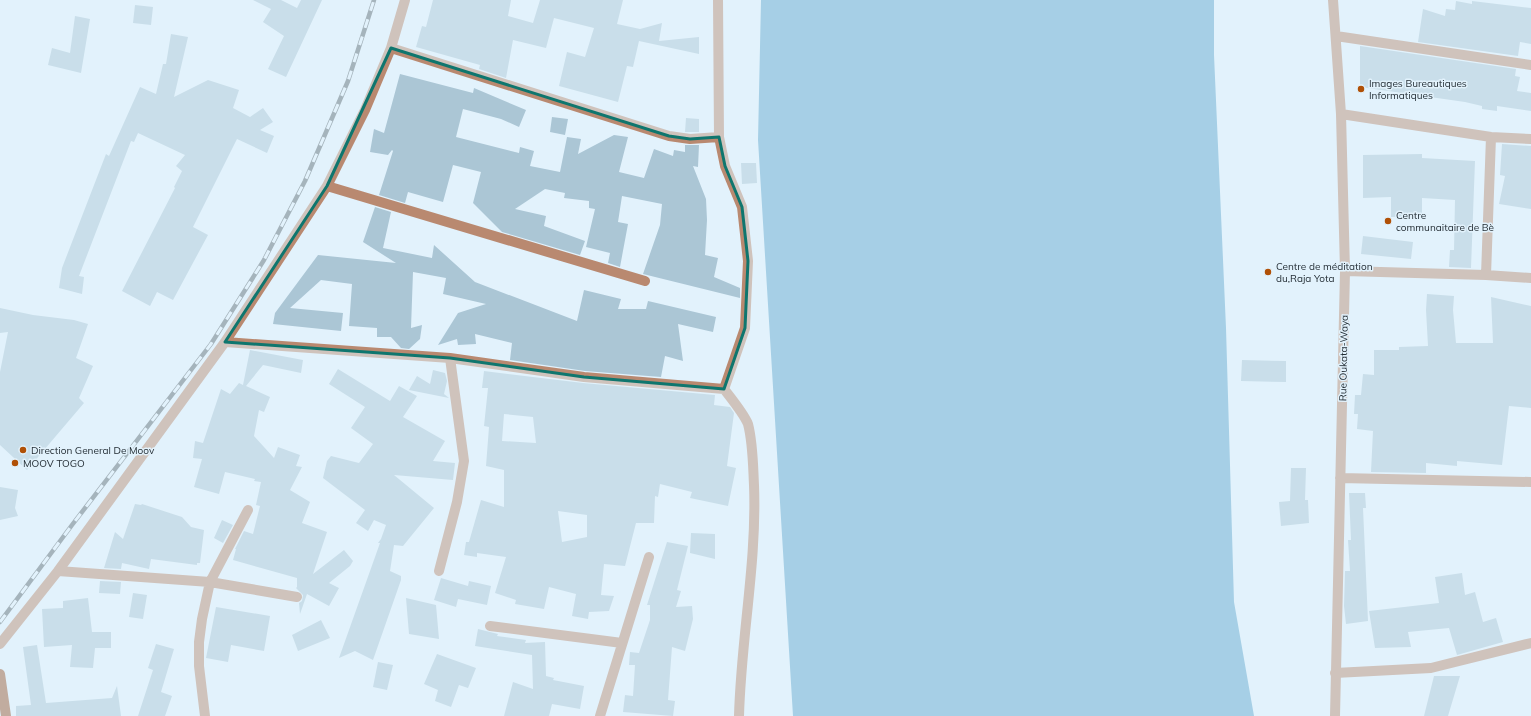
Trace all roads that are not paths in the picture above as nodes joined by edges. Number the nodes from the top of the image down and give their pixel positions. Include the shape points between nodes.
1 (405, 0) edge
2 (718, 0) edge
3 (1334, 0) edge
4 (1336, 36) junction
5 (391, 48) junction
6 (1531, 65) edge
7 (1341, 114) junction
8 (719, 137) junction
9 (1491, 137) junction
10 (1531, 140) edge
11 (327, 186) junction
12 (1345, 270) junction
13 (1486, 275) junction
14 (1531, 278) edge
15 (645, 281) dead end
16 (225, 342) junction
17 (450, 358) junction
18 (724, 388) junction
19 (1340, 478) junction
20 (1531, 482) edge
21 (248, 510) dead end
22 (649, 557) dead end
23 (58, 571) junction
24 (439, 572) dead end
25 (210, 582) junction
26 (297, 597) dead end
27 (490, 626) dead end
28 (622, 643) junction
29 (1531, 643) edge
30 (0, 644) edge
31 (1335, 673) junction
32 (0, 674) edge
33 (6, 716) edge
34 (205, 716) edge
35 (600, 716) edge
36 (739, 716) edge
37 (1334, 716) edge

1 - 5 street
2 - 8 street
3 - 4 street, Rue Oukata-Waya
4 - 6 street
4 - 7 street, Rue Oukata-Waya
5 - 8 street via 668,136 690,139
5 - 11 street via 365,110
7 - 9 street
7 - 12 street, Rue Oukata-Waya
8 - 18 street via 725,166 742,208 748,261 745,328
9 - 10 street
9 - 13 street
11 - 15 street
11 - 16 street
12 - 13 street
12 - 19 street, Rue Oukata-Waya
13 - 14 street
16 - 17 street
16 - 23 street
17 - 18 street via 584,377
17 - 24 street via 464,461 458,502
18 - 36 street via 748,423 753,465 755,524 740,674
19 - 20 street
19 - 31 street, Rue Oukata-Waya
21 - 25 street
22 - 28 street
23 - 25 street
23 - 30 street
25 - 26 street
25 - 34 street via 199,642
27 - 28 street
28 - 35 street
29 - 31 street via 1431,668
31 - 37 street, Rue Oukata-Waya
32 - 33 main road

